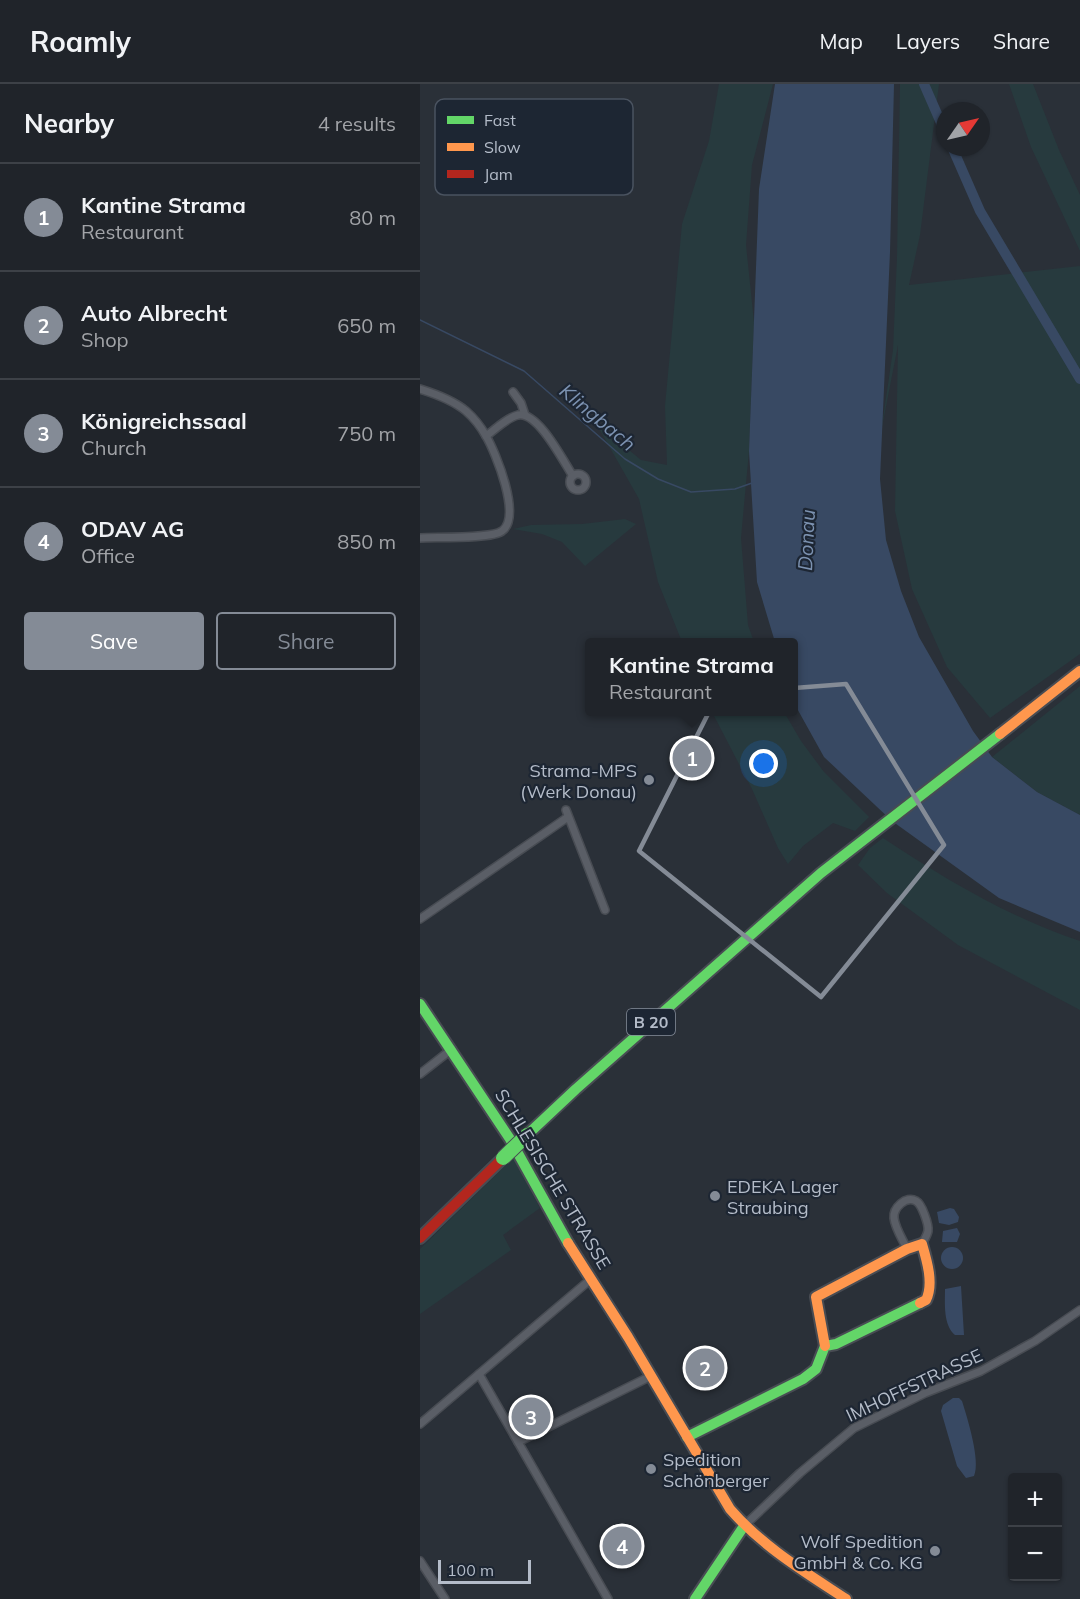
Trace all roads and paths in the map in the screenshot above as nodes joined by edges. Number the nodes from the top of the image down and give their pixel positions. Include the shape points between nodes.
1 (420, 389) edge
2 (513, 392) dead end
3 (525, 415) junction
4 (486, 436) junction
5 (573, 476) dead end
6 (420, 538) edge
7 (1080, 671) edge
8 (605, 910) dead end
9 (420, 919) edge
10 (420, 1004) edge
11 (452, 1049) junction
12 (420, 1074) edge
13 (420, 1238) edge
14 (922, 1244) junction
15 (908, 1249) junction
16 (591, 1279) junction
17 (1080, 1310) edge
18 (825, 1346) junction
19 (479, 1374) junction
20 (651, 1376) junction
21 (420, 1424) edge
22 (687, 1437) junction
23 (518, 1442) junction
24 (744, 1526) junction
25 (420, 1561) edge
26 (445, 1599) edge
27 (608, 1599) edge
28 (695, 1599) edge
29 (846, 1599) edge

1 - 4 street via 455,403
2 - 3 street
3 - 4 street via 507,420
3 - 5 street via 536,422
4 - 6 street via 509,502 505,529 493,535
7 - 13 main road, B 20, bridge via 776,912 610,1058
8 - 9 street via 567,813
10 - 11 main road, SCHLESISCHE STRASSE
11 - 12 street
11 - 16 main road, SCHLESISCHE STRASSE via 510,1139
14 - 15 main road
14 - 15 street via 928,1226 920,1205 910,1200 902,1202 894,1220
14 - 18 main road via 929,1297
15 - 18 main road via 816,1297
16 - 19 street
16 - 20 main road, SCHLESISCHE STRASSE
17 - 24 street, IMHOFFSTRASSE via 981,1371 854,1428
18 - 22 main road via 816,1369 803,1379
19 - 21 street
19 - 23 street
20 - 22 main road, SCHLESISCHE STRASSE
20 - 23 street
22 - 24 main road, SCHLESISCHE STRASSE
23 - 27 street
24 - 28 main road
24 - 29 main road, SCHLESISCHE STRASSE via 773,1551
25 - 26 street

